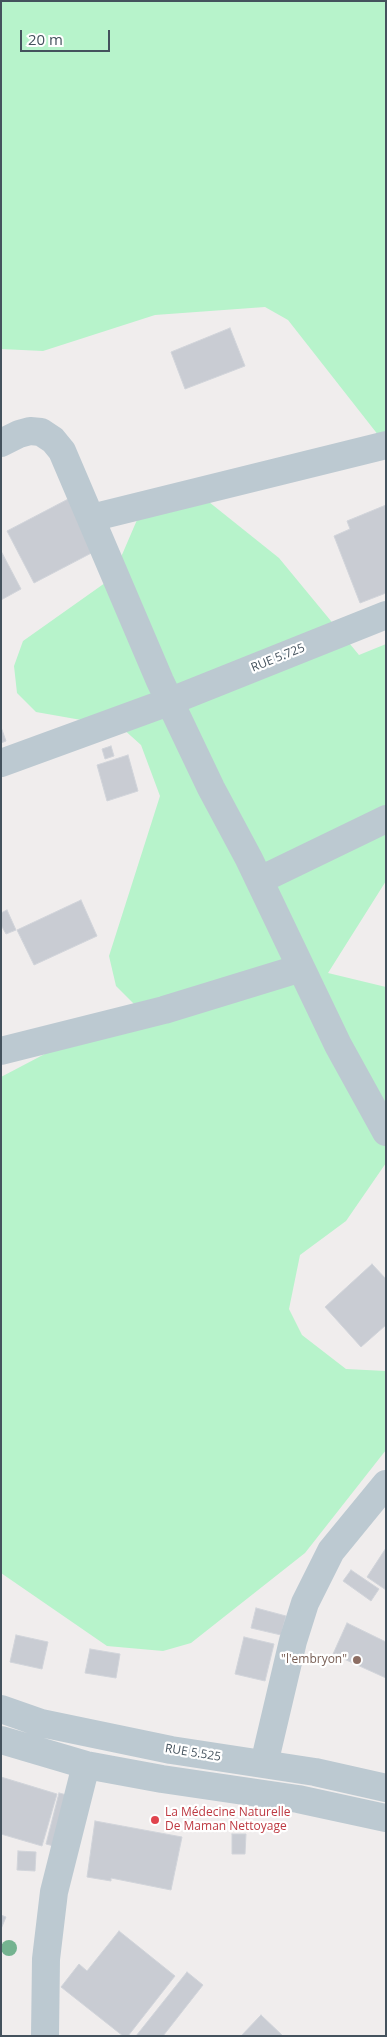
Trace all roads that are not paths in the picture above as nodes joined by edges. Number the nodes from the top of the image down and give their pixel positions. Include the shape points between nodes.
1 (1, 443) edge
2 (386, 445) edge
3 (91, 518) junction
4 (386, 616) edge
5 (170, 702) junction
6 (1, 763) edge
7 (386, 819) edge
8 (260, 880) junction
9 (301, 968) junction
10 (1, 1051) edge
11 (386, 1132) edge
12 (386, 1484) edge
13 (1, 1709) edge
14 (1, 1740) edge
15 (264, 1764) junction
16 (86, 1766) junction
17 (386, 1788) edge
18 (386, 1818) edge
19 (45, 2036) edge

1 - 3 street via 30,431 41,432 53,440 62,451
2 - 3 street
3 - 5 street
4 - 5 street, RUE 5.725
5 - 6 street, RUE 5.725
5 - 8 street
7 - 8 street
8 - 9 street
9 - 10 street via 164,1010
9 - 11 street via 338,1045
12 - 15 street via 331,1551 305,1603
13 - 15 street, RUE 5.525 via 41,1723 171,1750
14 - 16 street
15 - 17 street, RUE 5.525
16 - 18 street via 298,1799
16 - 19 street via 54,1892 46,1959

